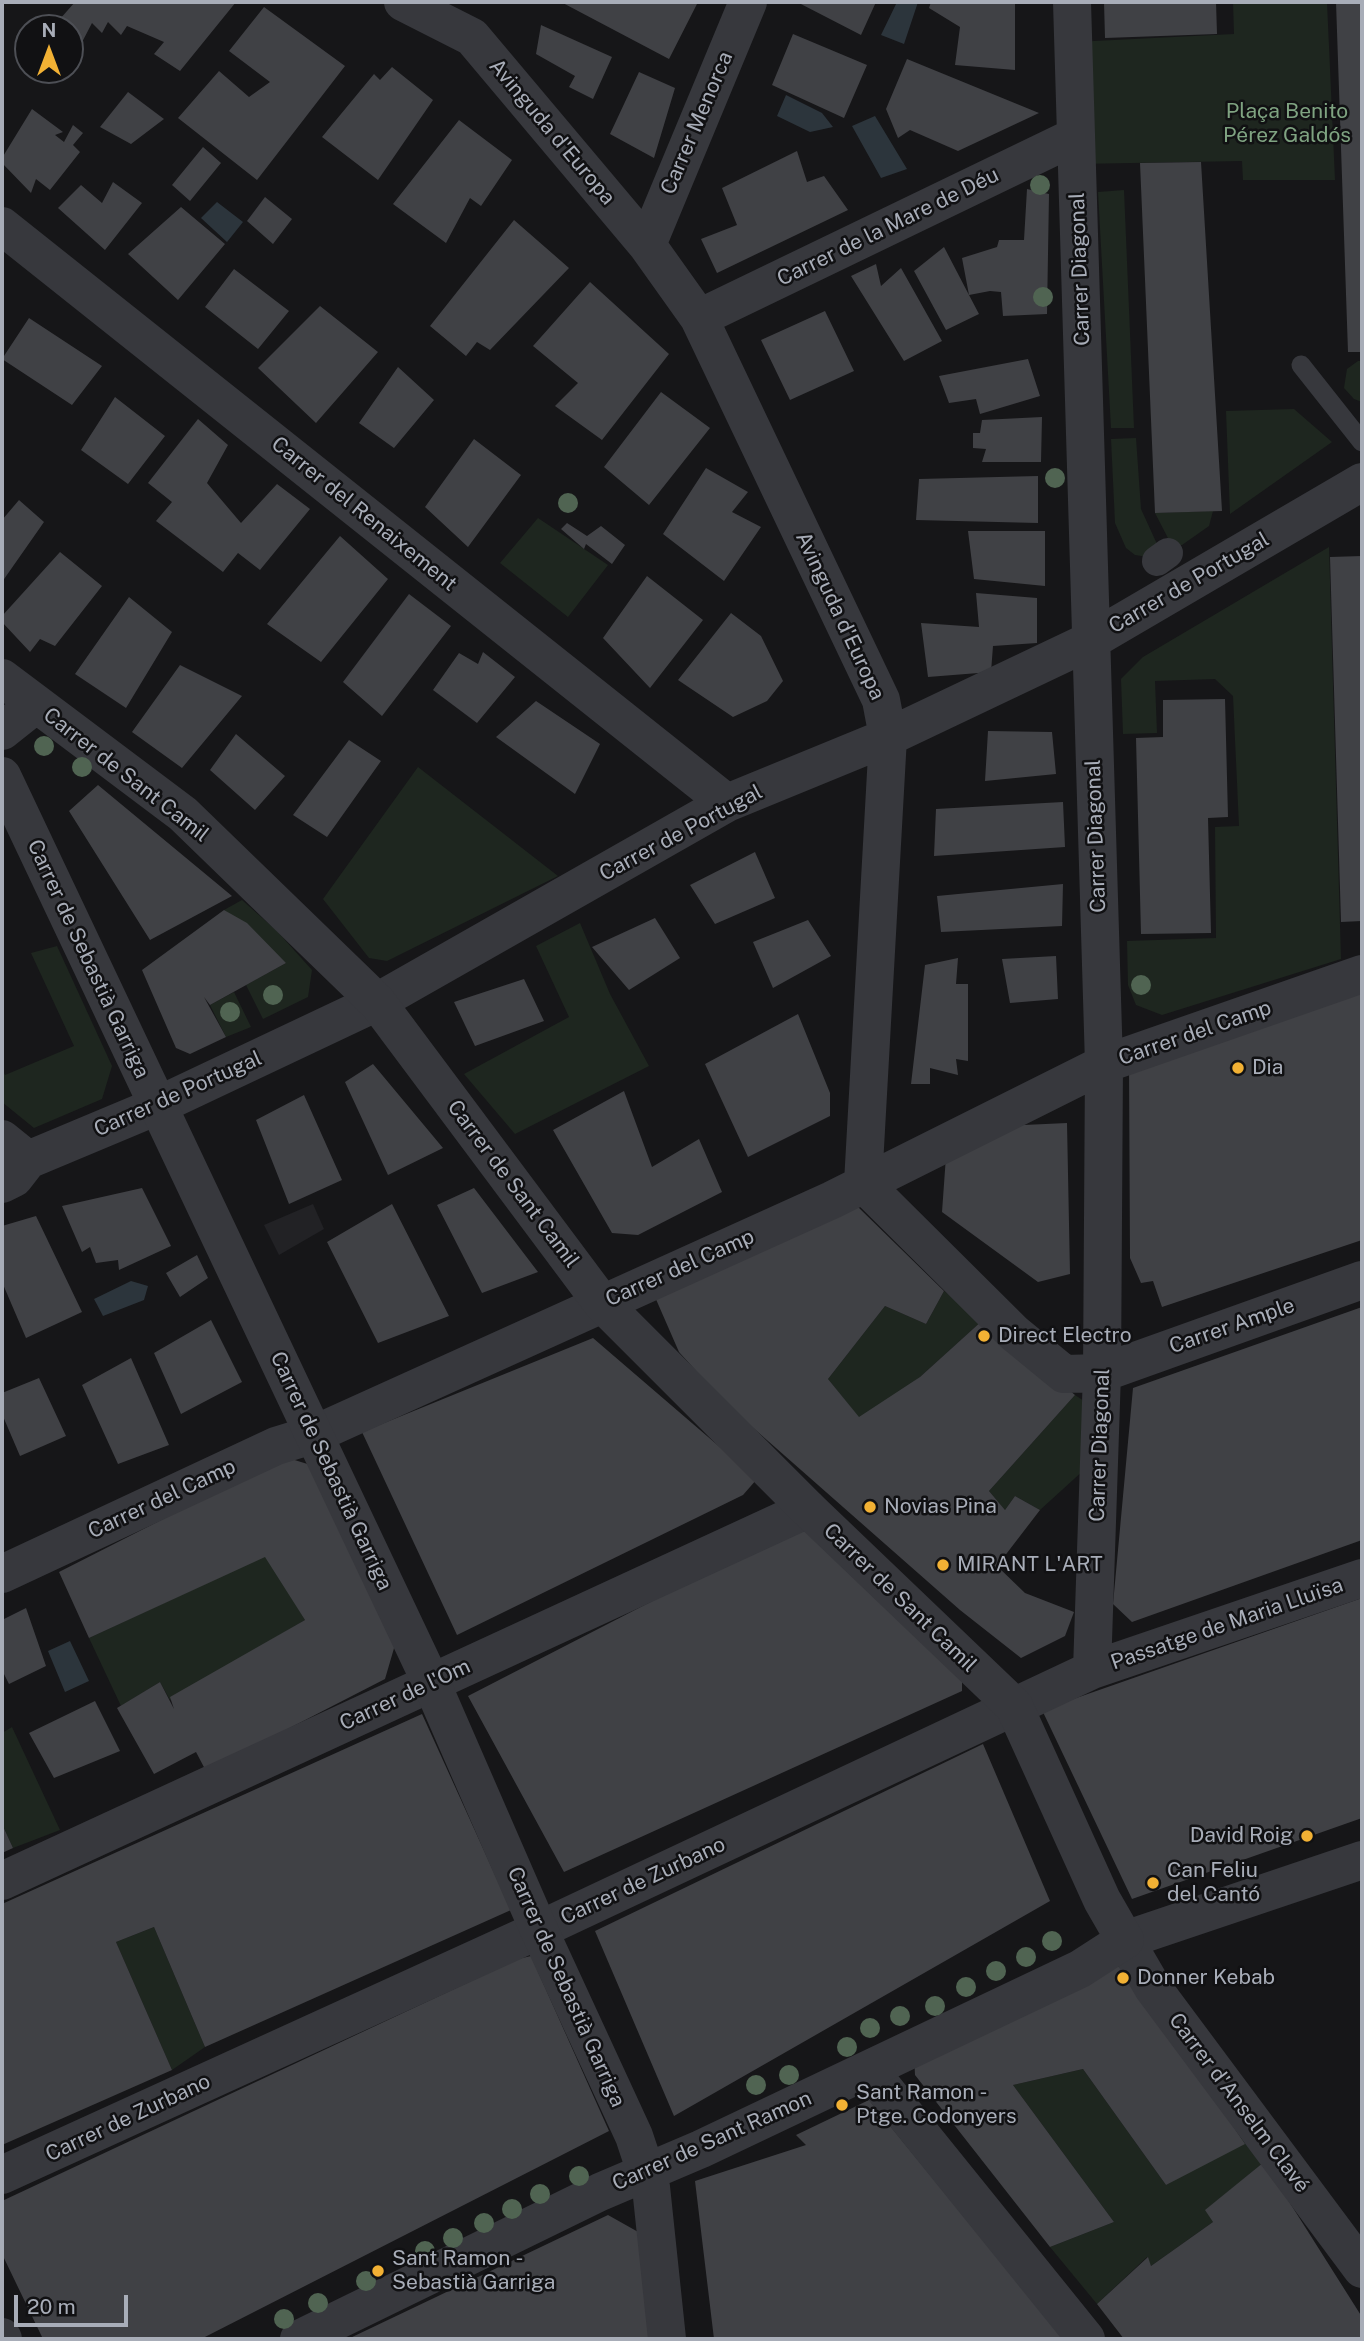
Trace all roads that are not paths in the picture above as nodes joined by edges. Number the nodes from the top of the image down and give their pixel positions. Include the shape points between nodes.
1 (403, 2) edge
2 (748, 2) edge
3 (1072, 2) edge
4 (1076, 136) junction
5 (2, 226) edge
6 (646, 245) junction
7 (699, 317) junction
8 (1301, 365) dead end
9 (1362, 442) edge
10 (1362, 482) edge
11 (1088, 566) junction
12 (1164, 570) junction
13 (1090, 641) junction
14 (2, 678) edge
15 (36, 704) junction
16 (2, 731) edge
17 (888, 737) junction
18 (2, 776) edge
19 (727, 803) junction
20 (1362, 974) edge
21 (377, 1002) junction
22 (1104, 1065) junction
23 (157, 1106) junction
24 (10, 1161) edge
25 (863, 1183) junction
26 (1362, 1280) edge
27 (601, 1302) junction
28 (1102, 1373) junction
29 (315, 1434) junction
30 (808, 1509) junction
31 (2, 1574) edge
32 (1362, 1578) edge
33 (1092, 1670) junction
34 (431, 1682) junction
35 (1014, 1706) junction
36 (1362, 1860) edge
37 (2, 1881) edge
38 (539, 1930) junction
39 (1125, 1941) junction
40 (869, 2070) junction
41 (646, 2173) junction
42 (2, 2175) edge
43 (1362, 2269) edge
44 (299, 2339) edge
45 (667, 2339) edge
46 (1086, 2339) edge

1 - 6 street, Avinguda d'Europa via 471,37
2 - 6 street, Carrer Menorca
3 - 4 street, Carrer Diagonal
4 - 7 street, Carrer de la Mare de Déu
4 - 11 street, Carrer Diagonal
5 - 19 street, Carrer del Renaixement
6 - 7 street, Avinguda d'Europa
7 - 17 street, Avinguda d'Europa via 880,700
8 - 9 lane
10 - 12 street, Carrer de Portugal
11 - 12 street via 1103,586 1134,597
11 - 13 street, Carrer Diagonal
12 - 13 street, Carrer de Portugal
13 - 17 street, Carrer de Portugal
13 - 22 street, Carrer Diagonal
14 - 15 street, Carrer de Sant Camil
15 - 16 street
15 - 21 street, Carrer de Sant Camil via 183,814
17 - 19 street, Carrer de Portugal
17 - 25 street, Avinguda d'Europa
18 - 23 street, Carrer de Sebastià Garriga
19 - 21 street, Carrer de Portugal
20 - 22 street, Carrer del Camp
21 - 23 street, Carrer de Portugal
21 - 27 street, Carrer de Sant Camil
22 - 25 street, Carrer del Camp
22 - 28 street, Carrer Diagonal
23 - 24 street, Carrer de Portugal
23 - 29 street, Carrer de Sebastià Garriga
25 - 27 street, Carrer del Camp
25 - 28 street via 1014,1333 1064,1374
26 - 28 street, Carrer Ample
27 - 29 street, Carrer del Camp
27 - 30 street, Carrer de Sant Camil
28 - 33 street, Carrer Diagonal
29 - 31 street, Carrer del Camp via 276,1446
29 - 34 street, Carrer de Sebastià Garriga
30 - 34 street, Carrer de l'Om
30 - 35 street, Carrer de Sant Camil
32 - 33 street, Passatge de Maria Lluïsa
33 - 35 street, Carrer de Zurbano
34 - 37 street, Carrer de l'Om
34 - 38 street, Carrer de Sebastià Garriga
35 - 38 street, Carrer de Zurbano
35 - 39 street, Carrer d'Anselm Clavé
36 - 39 street, Carrer de Sant Ramon
38 - 41 street, Carrer de Sebastià Garriga via 634,2136
38 - 42 street, Carrer de Zurbano
39 - 40 street, Carrer de Sant Ramon via 1080,1969
39 - 43 street, Carrer d'Anselm Clavé via 1153,1988
40 - 41 street, Carrer de Sant Ramon
40 - 46 street
41 - 44 street, Carrer de Sant Ramon
41 - 45 street, Carrer de Sebastià Garriga

